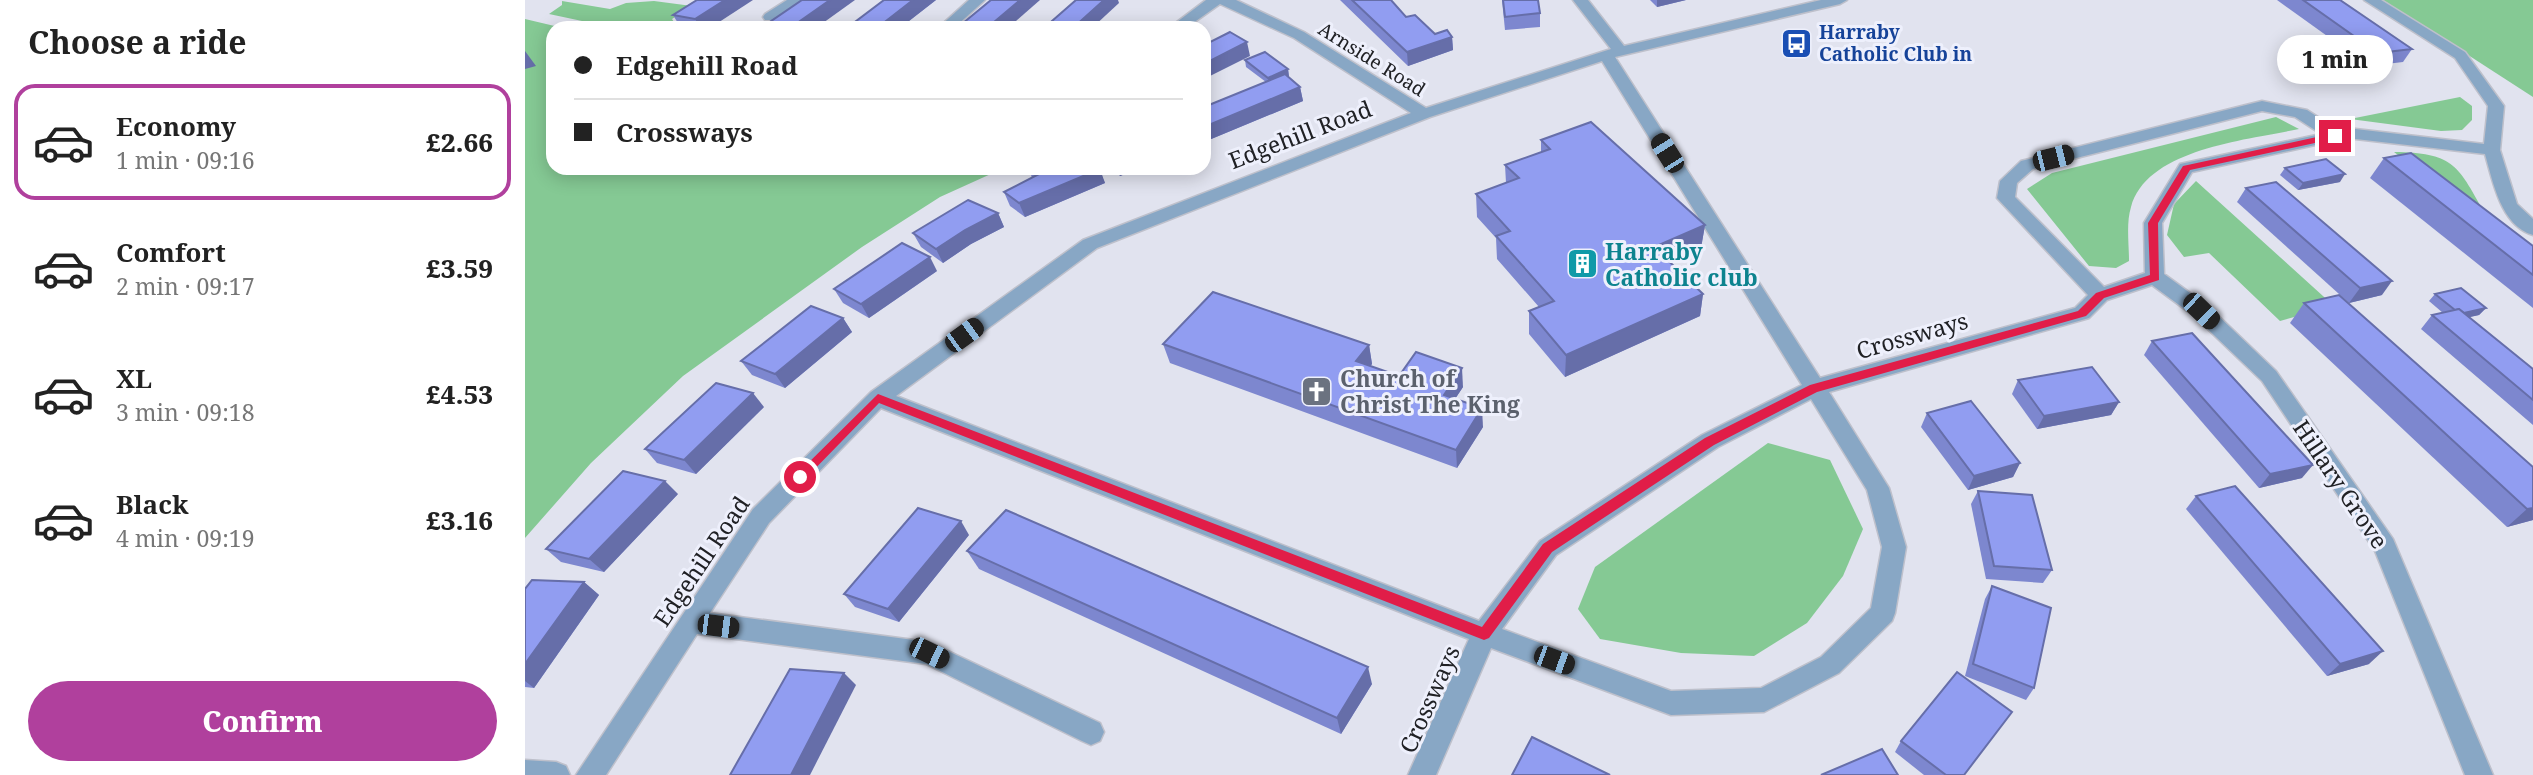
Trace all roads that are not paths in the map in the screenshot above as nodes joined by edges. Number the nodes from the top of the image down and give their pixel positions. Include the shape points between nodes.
1 (797, 0) edge
2 (978, 0) edge
3 (1216, 0) edge
4 (1224, 0) edge
5 (1580, 0) edge
6 (1840, 0) edge
7 (2371, 0) edge
8 (770, 17) dead end
9 (953, 21) edge
10 (1186, 21) edge
11 (1614, 54) junction
12 (1425, 114) junction
13 (2335, 136) junction
14 (2492, 150) junction
15 (2533, 229) edge
16 (2155, 277) junction
17 (2100, 295) junction
18 (1814, 388) junction
19 (878, 398) junction
20 (691, 622) junction
21 (1484, 634) junction
22 (1091, 732) dead end
23 (525, 774) edge
24 (557, 775) edge
25 (590, 775) edge
26 (1422, 775) edge
27 (2479, 775) edge

1 - 8 street
2 - 9 street
3 - 10 street
4 - 12 street, Arnside Road via 1299,35
5 - 11 street
6 - 11 street, Edgehill Road
7 - 14 street via 2460,55 2496,106
11 - 12 street, Edgehill Road
11 - 18 street
12 - 19 street, Edgehill Road via 1090,244
13 - 14 street
13 - 16 street via 2186,168 2153,223
13 - 17 street via 2299,111 2262,106 2027,164 2009,181 2006,198
14 - 15 street via 2509,206
16 - 17 street, Crossways
16 - 27 street, Hillary Grove via 2201,311 2269,376 2385,546
17 - 18 street, Crossways via 2082,313
18 - 21 street, Crossways via 1710,441 1548,548
18 - 21 street via 1878,488 1894,547 1883,613 1830,665 1764,700 1671,703
19 - 20 street, Edgehill Road via 761,516
19 - 21 street
20 - 22 street via 929,653
20 - 25 street, Edgehill Road
21 - 26 street, Crossways
23 - 24 street

